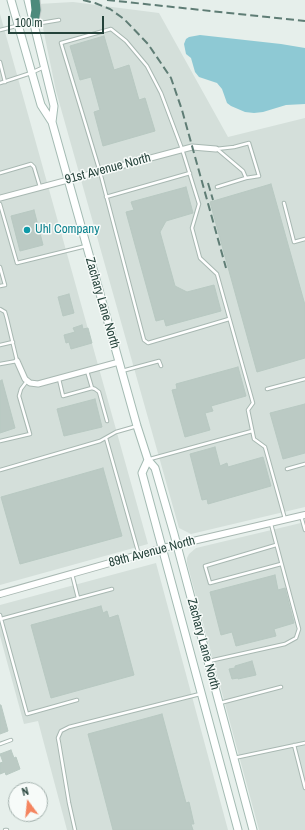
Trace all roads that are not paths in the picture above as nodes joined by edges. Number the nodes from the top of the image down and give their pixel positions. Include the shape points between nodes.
1 (10, 0) edge
2 (28, 0) edge
3 (35, 0) edge
4 (59, 20) dead end
5 (34, 23) junction
6 (18, 26) junction
7 (0, 30) edge
8 (0, 62) edge
9 (45, 67) junction
10 (31, 73) junction
11 (5, 82) junction
12 (0, 84) edge
13 (52, 122) junction
14 (182, 149) junction
15 (216, 149) junction
16 (100, 172) junction
17 (0, 173) edge
18 (190, 173) junction
19 (246, 178) junction
20 (68, 180) junction
21 (217, 186) dead end
22 (40, 187) junction
23 (106, 197) junction
24 (0, 198) edge
25 (284, 203) dead end
26 (0, 204) edge
27 (305, 239) edge
28 (86, 246) junction
29 (0, 267) edge
30 (0, 286) edge
31 (0, 309) edge
32 (229, 319) junction
33 (13, 342) junction
34 (0, 345) edge
35 (17, 361) junction
36 (119, 362) junction
37 (0, 364) edge
38 (161, 366) dead end
39 (87, 371) junction
40 (122, 371) junction
41 (59, 379) junction
42 (305, 379) edge
43 (28, 381) junction
44 (92, 388) junction
45 (267, 389) dead end
46 (107, 421) dead end
47 (137, 426) junction
48 (252, 431) junction
49 (106, 438) junction
50 (0, 441) edge
51 (148, 460) junction
52 (305, 464) edge
53 (287, 469) dead end
54 (0, 470) edge
55 (303, 515) edge
56 (286, 520) junction
57 (271, 523) junction
58 (305, 530) edge
59 (177, 545) junction
60 (276, 545) junction
61 (163, 548) junction
62 (139, 555) junction
63 (281, 564) junction
64 (72, 574) junction
65 (112, 589) dead end
66 (0, 594) edge
67 (78, 598) junction
68 (0, 615) edge
69 (1, 619) junction
70 (208, 662) junction
71 (281, 687) dead end
72 (202, 693) junction
73 (77, 700) dead end
74 (219, 703) junction
75 (11, 740) dead end
76 (305, 743) edge
77 (0, 744) edge
78 (294, 745) junction
79 (234, 758) junction
80 (305, 788) edge
81 (75, 830) edge
82 (238, 830) edge
83 (252, 830) edge

1 - 6 main road, Zachary Lane North
2 - 5 main road, Zachary Lane North
3 - 5 highway
4 - 5 lane
5 - 6 lane
5 - 9 main road, Zachary Lane North
6 - 7 lane
6 - 10 main road, Zachary Lane North
8 - 11 lane
9 - 10 lane
9 - 13 main road, Zachary Lane North via 54,106
10 - 11 lane
10 - 13 main road, Zachary Lane North via 41,105
11 - 12 lane
13 - 20 main road, Zachary Lane North
14 - 15 street, 91st Avenue North via 196,146
14 - 16 street, 91st Avenue North
14 - 16 lane via 161,93 147,66 126,41 111,29 61,43
14 - 18 lane
15 - 19 lane via 243,171
15 - 19 lane via 249,143 259,176
16 - 20 street, 91st Avenue North
16 - 23 lane
17 - 22 lane via 31,164
18 - 23 lane
18 - 32 lane via 200,204 192,228 200,258 217,274
19 - 21 lane
20 - 22 street, 91st Avenue North
20 - 28 main road, Zachary Lane North
22 - 24 street, 91st Avenue North
23 - 32 lane via 144,340 148,343
25 - 27 lane via 294,242
26 - 28 lane via 17,263
28 - 36 main road, Zachary Lane North
29 - 30 lane via 5,285
31 - 33 lane via 5,312
32 - 48 lane via 252,403 248,410
33 - 34 lane
33 - 35 lane
35 - 37 lane
35 - 43 street
36 - 39 street
36 - 40 main road, Zachary Lane North
38 - 40 lane via 159,360
39 - 41 street
39 - 44 lane
40 - 47 main road, Zachary Lane North
41 - 43 street via 38,384
41 - 44 lane via 64,396
42 - 45 lane
43 - 50 lane via 19,396 30,434
44 - 46 lane via 99,392
47 - 49 lane
47 - 51 main road, Zachary Lane North
48 - 51 lane
48 - 56 lane via 254,439 265,447
49 - 54 lane
49 - 62 lane
51 - 59 main road, Zachary Lane North via 155,468
51 - 61 main road, Zachary Lane North via 142,473
52 - 53 lane
55 - 56 street, 89th Avenue North
55 - 58 lane
56 - 57 street, 89th Avenue North
57 - 59 street, 89th Avenue North
57 - 60 lane
59 - 61 street, 89th Avenue North
59 - 70 main road, Zachary Lane North
60 - 63 lane
60 - 63 lane via 205,566 210,583
61 - 62 street, 89th Avenue North
61 - 72 main road, Zachary Lane North
62 - 64 street, 89th Avenue North
63 - 70 lane via 299,629 296,638 284,644
64 - 66 street, 89th Avenue North
64 - 67 lane
65 - 67 lane
67 - 69 lane
68 - 69 lane
69 - 73 lane via 27,714
70 - 74 main road, Zachary Lane North
71 - 74 lane
72 - 81 lane via 69,726 61,731 58,738
72 - 82 main road, Zachary Lane North
74 - 79 main road, Zachary Lane North
75 - 77 lane
76 - 78 lane
78 - 79 lane
78 - 80 lane
79 - 83 main road, Zachary Lane North

